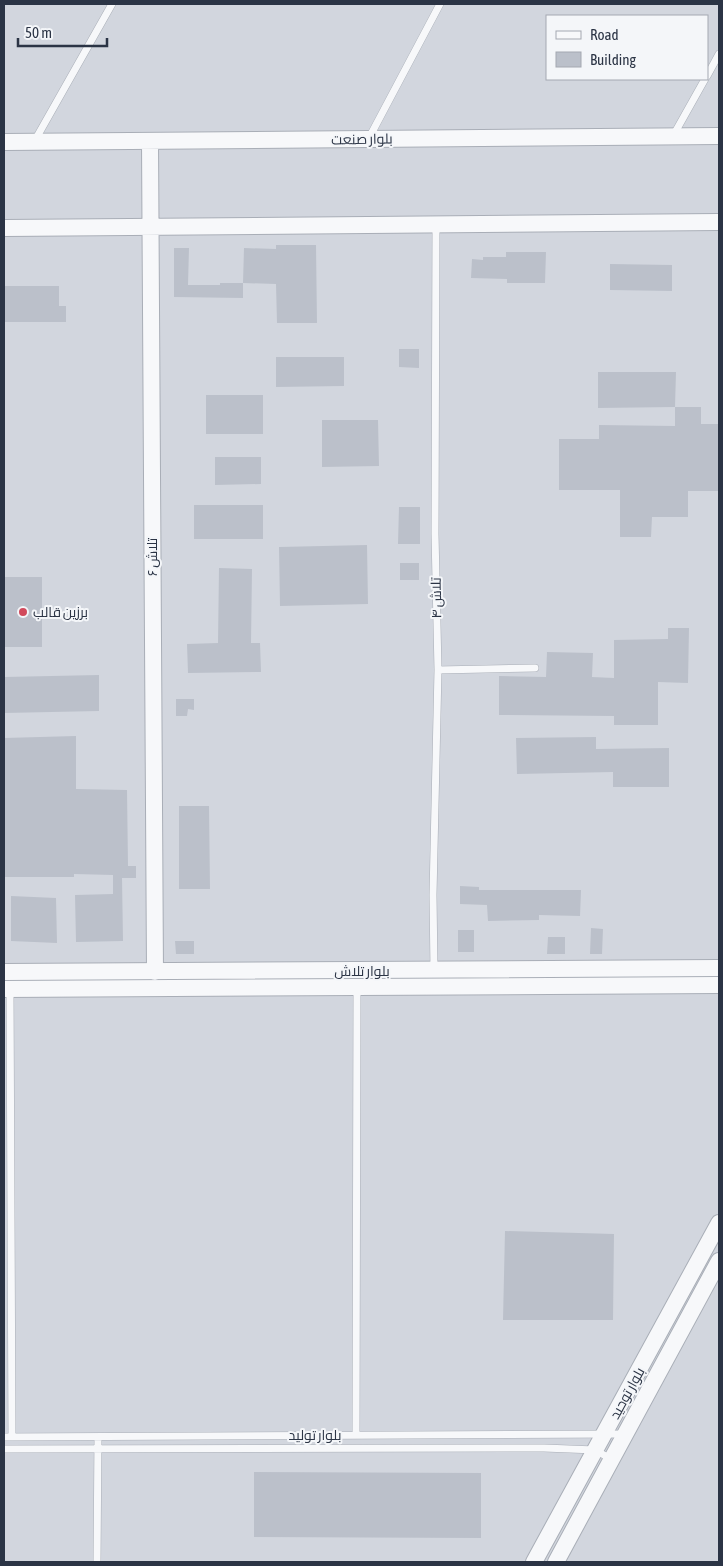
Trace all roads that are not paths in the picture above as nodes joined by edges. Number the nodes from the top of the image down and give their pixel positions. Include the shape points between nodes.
1 (112, 4) edge
2 (440, 4) edge
3 (719, 54) edge
4 (708, 74) edge
5 (705, 80) edge
6 (673, 136) junction
7 (719, 136) edge
8 (369, 139) junction
9 (4, 142) edge
10 (34, 142) junction
11 (150, 142) junction
12 (719, 222) edge
13 (436, 225) junction
14 (150, 227) junction
15 (4, 228) edge
16 (535, 668) dead end
17 (438, 670) junction
18 (719, 968) edge
19 (4, 972) edge
20 (155, 972) junction
21 (434, 978) junction
22 (357, 979) junction
23 (719, 985) edge
24 (7, 989) edge
25 (719, 1223) edge
26 (719, 1261) edge
27 (604, 1434) junction
28 (626, 1434) junction
29 (305, 1435) junction
30 (356, 1435) junction
31 (424, 1435) junction
32 (208, 1436) junction
33 (4, 1437) edge
34 (12, 1437) junction
35 (98, 1437) junction
36 (208, 1448) junction
37 (305, 1448) junction
38 (424, 1448) junction
39 (4, 1449) edge
40 (98, 1449) junction
41 (595, 1450) junction
42 (612, 1460) junction
43 (97, 1562) edge
44 (534, 1562) edge
45 (556, 1562) edge

1 - 10 lane
2 - 8 lane
3 - 4 lane
5 - 6 lane
6 - 7 street, بلوار صنعت
6 - 8 street, بلوار صنعت
8 - 11 street, بلوار صنعت
9 - 10 street, بلوار صنعت
10 - 11 street, بلوار صنعت
11 - 14 street, تلاش ۶
12 - 13 street
13 - 14 street
13 - 17 lane, تلاش ۴
14 - 15 street
14 - 20 street, تلاش ۶
16 - 17 lane
17 - 21 lane, تلاش ۴
18 - 21 street, بلوار تلاش
19 - 20 street, بلوار تلاش
20 - 22 street, بلوار تلاش
21 - 22 street, بلوار تلاش
21 - 23 street, بلوار تلاش
22 - 24 street, بلوار تلاش
22 - 30 lane
24 - 34 lane
25 - 27 street, بلوار توحید
26 - 28 street, بلوار توحید
27 - 28 lane, بلوار تولید
27 - 31 lane, بلوار تولید
27 - 41 street, بلوار توحید
28 - 42 street, بلوار توحید
29 - 30 lane, بلوار تولید
29 - 32 lane, بلوار تولید
29 - 37 lane
30 - 31 lane, بلوار تولید
31 - 38 lane
32 - 35 lane, بلوار تولید
32 - 36 lane
33 - 34 lane, بلوار تولید
34 - 35 lane, بلوار تولید
35 - 40 lane
36 - 37 lane, بلوار تولید
36 - 40 lane, بلوار تولید
37 - 38 lane, بلوار تولید
38 - 41 lane, بلوار تولید
39 - 40 lane, بلوار تولید
40 - 43 lane
41 - 42 lane, بلوار تولید
41 - 44 street, بلوار توحید
42 - 45 street, بلوار توحید

